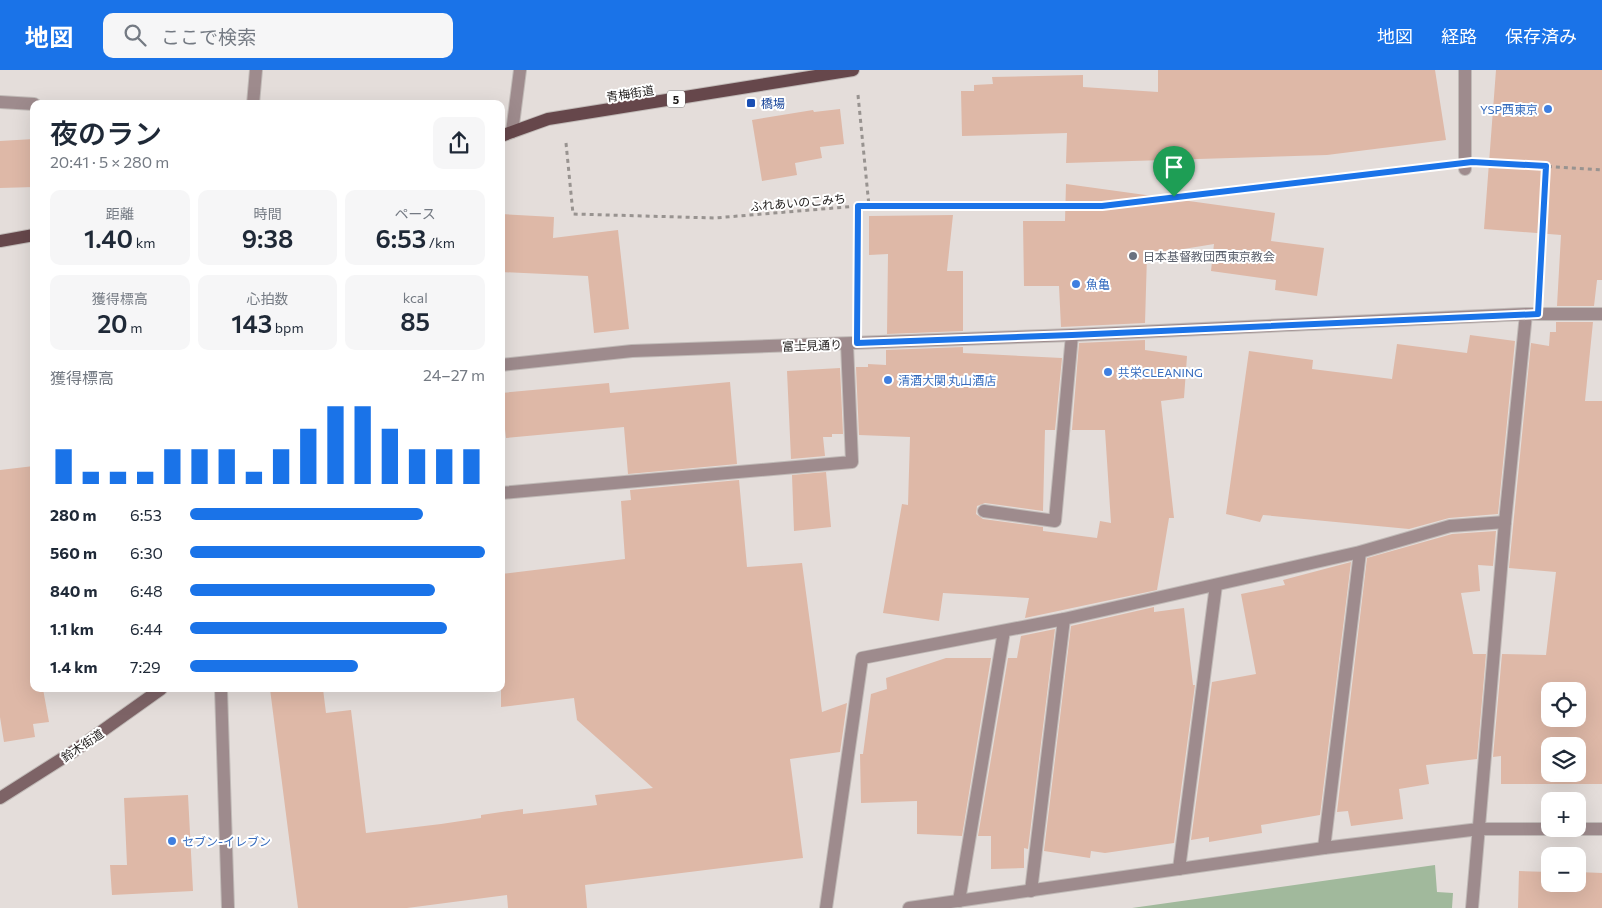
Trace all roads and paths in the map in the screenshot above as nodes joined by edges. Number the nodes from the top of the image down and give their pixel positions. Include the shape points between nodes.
1 (256, 70) edge
2 (520, 70) edge
3 (853, 70) edge
4 (1465, 70) edge
5 (858, 92) dead end
6 (253, 100) edge
7 (0, 102) edge
8 (30, 104) edge
9 (507, 134) edge
10 (566, 143) dead end
11 (1465, 166) junction
12 (1546, 166) junction
13 (1602, 170) edge
14 (858, 206) junction
15 (869, 206) junction
16 (30, 236) edge
17 (0, 240) edge
18 (1532, 314) junction
19 (1602, 314) edge
20 (1072, 335) junction
21 (852, 343) junction
22 (505, 364) edge
23 (505, 493) edge
24 (984, 511) dead end
25 (1504, 522) junction
26 (1360, 552) junction
27 (1216, 585) junction
28 (1064, 619) junction
29 (1004, 631) junction
30 (157, 692) edge
31 (221, 692) edge
32 (0, 798) edge
33 (1479, 829) junction
34 (1602, 829) edge
35 (1324, 848) junction
36 (1178, 869) junction
37 (1031, 891) junction
38 (959, 901) junction
39 (228, 908) edge
40 (826, 908) edge
41 (909, 908) edge
42 (1472, 908) edge

1 - 6 street
2 - 9 street
3 - 9 main road, 青梅街道 / 5 via 548,120
4 - 11 street
5 - 15 path
7 - 8 street
10 - 14 path, ふれあいのこみち via 573,214 715,218
11 - 12 path, ふれあいのこみち
11 - 15 path, ふれあいのこみち via 1102,206
12 - 13 path, ふれあいのこみち
12 - 18 path
14 - 15 path, ふれあいのこみち
14 - 21 path
16 - 17 main road
18 - 19 street, 富士見通り
18 - 20 street, 富士見通り
18 - 25 street
20 - 21 street, 富士見通り
20 - 24 street via 1055,521
21 - 22 street, 富士見通り via 632,351
21 - 23 street via 852,462
25 - 26 street via 1450,526
25 - 33 street
26 - 27 street
26 - 35 street
27 - 28 street
27 - 36 street
28 - 29 street
28 - 37 street
29 - 38 street
29 - 40 street via 862,658
30 - 32 main road, 鈴木街道 via 74,751
31 - 39 street
33 - 34 street
33 - 35 street
33 - 42 street
35 - 36 street
36 - 37 street
37 - 38 street
38 - 41 street

